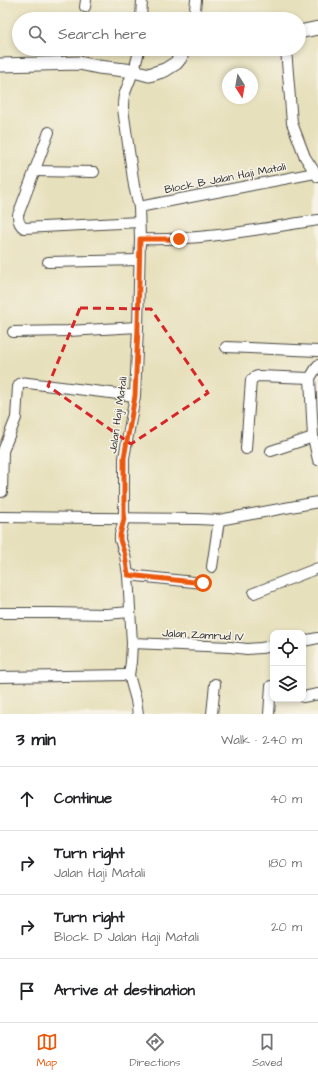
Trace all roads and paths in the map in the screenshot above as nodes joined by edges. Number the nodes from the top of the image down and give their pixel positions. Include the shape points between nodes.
1 (142, 0) edge
2 (196, 0) edge
3 (141, 12) edge
4 (195, 12) edge
5 (318, 28) edge
6 (306, 31) edge
7 (137, 56) edge
8 (181, 56) edge
9 (287, 56) edge
10 (0, 65) edge
11 (134, 71) junction
12 (49, 132) dead end
13 (36, 171) junction
14 (94, 172) dead end
15 (317, 175) edge
16 (139, 207) junction
17 (318, 220) edge
18 (139, 222) junction
19 (140, 239) junction
20 (139, 260) junction
21 (48, 262) dead end
22 (138, 327) junction
23 (13, 332) dead end
24 (226, 347) dead end
25 (318, 351) edge
26 (318, 365) edge
27 (310, 378) junction
28 (135, 396) junction
29 (313, 437) junction
30 (246, 449) dead end
31 (271, 450) dead end
32 (318, 460) edge
33 (2, 492) dead end
34 (318, 502) edge
35 (0, 517) edge
36 (124, 519) junction
37 (219, 520) junction
38 (212, 567) dead end
39 (318, 568) edge
40 (128, 575) junction
41 (203, 583) dead end
42 (254, 593) dead end
43 (130, 612) junction
44 (0, 613) edge
45 (318, 638) edge
46 (306, 640) edge
47 (132, 643) junction
48 (270, 646) edge
49 (129, 675) junction
50 (0, 677) edge
51 (215, 684) dead end
52 (318, 694) edge
53 (306, 696) edge
54 (270, 700) edge
55 (138, 714) edge
56 (212, 714) edge
57 (269, 714) edge

1 - 3 street
2 - 4 street
5 - 6 street
7 - 11 street, Jalan Haji Matali
8 - 11 street via 176,63 165,70 149,75
9 - 15 street via 292,123 305,157
10 - 11 street via 79,63
11 - 16 street, Jalan Haji Matali via 124,97 123,109
12 - 13 street
13 - 14 street
13 - 18 street via 18,215 19,223 24,228
15 - 16 street, Block B Jalan Haji Matali
16 - 18 street, Jalan Haji Matali
17 - 19 street via 204,237
18 - 19 street, Jalan Haji Matali
19 - 20 street, Jalan Haji Matali
20 - 21 street
20 - 22 street, Jalan Haji Matali
22 - 23 street
22 - 28 street, Jalan Haji Matali
24 - 25 street
26 - 27 street
27 - 29 street
27 - 30 street via 258,376 251,380
28 - 33 street via 20,383 16,418 3,451
28 - 36 street, Jalan Haji Matali via 124,458
29 - 31 street
29 - 32 street
34 - 37 street
35 - 36 street
36 - 37 street
36 - 40 street, Jalan Haji Matali via 120,540
37 - 38 street
39 - 42 street
40 - 41 street
40 - 43 street, Jalan Haji Matali
43 - 44 street
43 - 47 street, Jalan Haji Matali
45 - 46 street
47 - 48 street, Jalan Zamrud IV via 247,649
47 - 49 street, Jalan Haji Matali
49 - 50 street
49 - 55 street, Jalan Haji Matali
51 - 56 street
52 - 53 street
54 - 57 street

